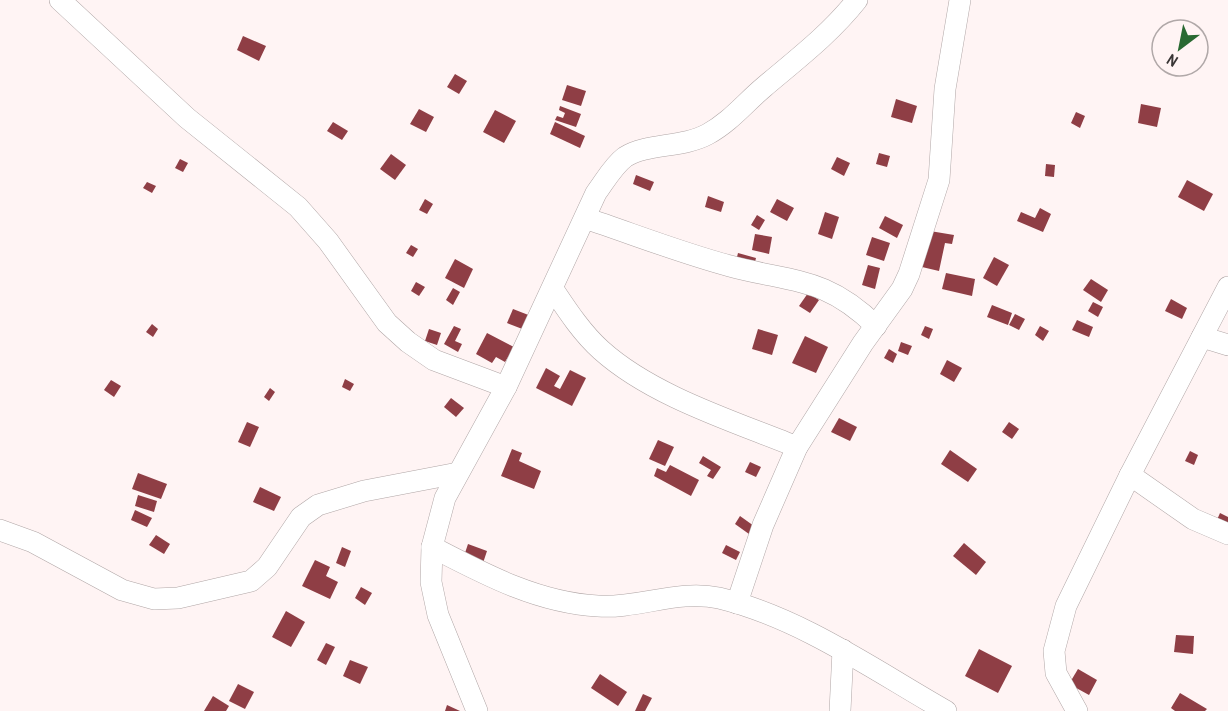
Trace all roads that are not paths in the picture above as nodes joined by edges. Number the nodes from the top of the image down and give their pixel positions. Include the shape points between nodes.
1 (60, 0) edge
2 (857, 0) edge
3 (960, 0) edge
4 (585, 218) junction
5 (1228, 287) edge
6 (553, 289) junction
7 (876, 326) junction
8 (1202, 337) junction
9 (1228, 345) edge
10 (506, 387) junction
11 (797, 447) junction
12 (458, 473) junction
13 (1130, 475) junction
14 (0, 530) edge
15 (1228, 534) edge
16 (432, 547) junction
17 (737, 603) junction
18 (843, 650) junction
19 (477, 711) edge
20 (840, 711) edge
21 (946, 711) edge
22 (1077, 711) edge

1 - 10 street via 187,118 298,207 328,241 387,323 408,342 434,360
2 - 4 street via 837,26 721,127 673,147 625,157 610,171
3 - 7 street via 945,89 939,180 909,274
4 - 6 street
4 - 7 street via 729,266 812,284 840,295
5 - 8 street
6 - 10 street
6 - 11 street via 600,349 629,373
7 - 11 street
8 - 9 street
8 - 13 street
10 - 12 street
11 - 17 street via 763,525
12 - 14 street via 363,491 318,505 301,517 267,567 251,581 178,598 154,599 122,590 33,542
12 - 16 street via 445,498
13 - 15 street via 1193,519
13 - 22 street via 1066,606 1054,651 1056,674
16 - 17 street via 504,584 562,602 599,607 673,597 716,597
16 - 19 street via 431,582 438,615
17 - 18 street via 758,609
18 - 20 street
18 - 21 street

